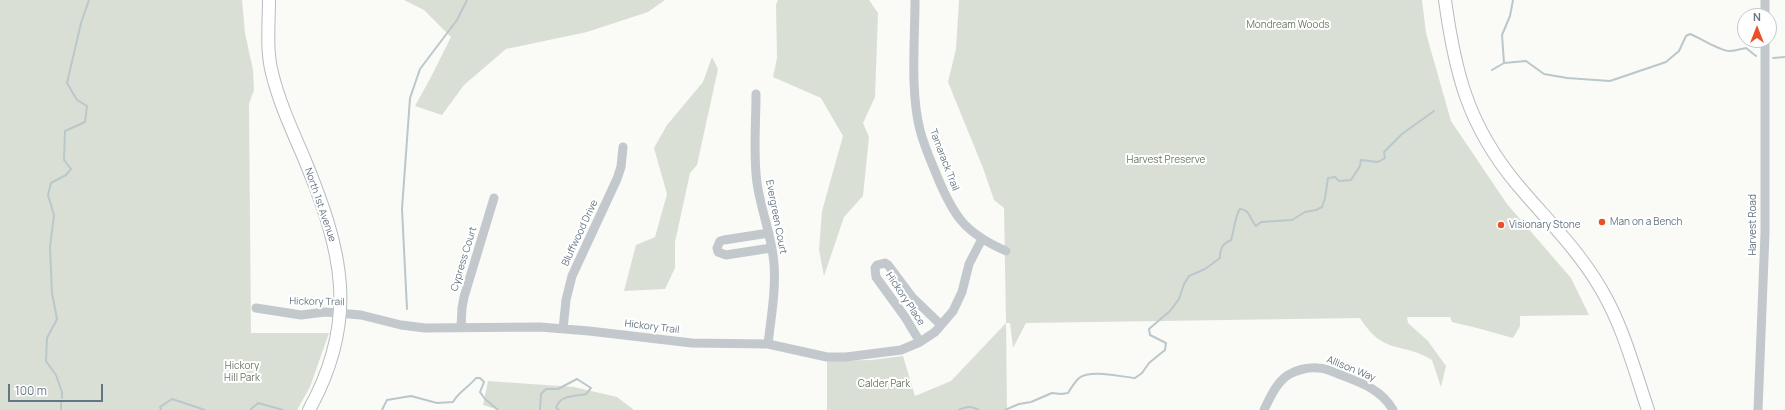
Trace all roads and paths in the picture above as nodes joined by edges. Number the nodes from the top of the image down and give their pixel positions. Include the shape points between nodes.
1 (269, 0) edge
2 (915, 0) edge
3 (1445, 0) edge
4 (1765, 48) edge
5 (756, 94) dead end
6 (623, 148) dead end
7 (494, 198) dead end
8 (769, 233) junction
9 (982, 239) junction
10 (771, 248) junction
11 (1006, 251) dead end
12 (256, 308) dead end
13 (340, 313) junction
14 (941, 325) junction
15 (461, 328) junction
16 (563, 329) junction
17 (920, 342) junction
18 (768, 344) junction
19 (309, 410) edge
20 (1264, 410) edge
21 (1393, 410) edge
22 (1648, 410) edge
23 (1758, 410) edge

1 - 13 main road, North 1st Avenue via 271,70 276,92 319,194 333,240 340,284
2 - 9 street, Tamarack Trail via 915,92 920,131 950,205 961,222
3 - 22 main road via 1455,65 1477,125 1502,166 1576,252 1601,289 1620,329
4 - 23 street, Harvest Road via 1765,233
5 - 8 street, Evergreen Court via 757,183
6 - 16 street, Bluffwood Drive via 617,179 568,288
7 - 15 street, Cypress Court via 464,297
8 - 10 street, Evergreen Court
8 - 10 street via 724,240 717,248 718,252 726,255
9 - 11 street, Tamarack Trail
9 - 14 street, Hickory Trail via 969,264 953,312
10 - 18 street, Evergreen Court via 774,278
12 - 13 street, Hickory Trail via 300,314
13 - 15 street, Hickory Trail via 368,316 414,327
13 - 19 main road, North 1st Avenue via 329,368
14 - 17 street, Hickory Trail
14 - 17 street, Hickory Place via 912,297 888,265 877,265 876,277 906,316
15 - 16 street, Hickory Trail
16 - 18 street, Hickory Trail via 692,343
17 - 18 street, Hickory Trail via 901,350 836,357
20 - 21 street, Allison Way via 1281,380 1296,371 1310,368 1326,369 1364,384 1378,392

